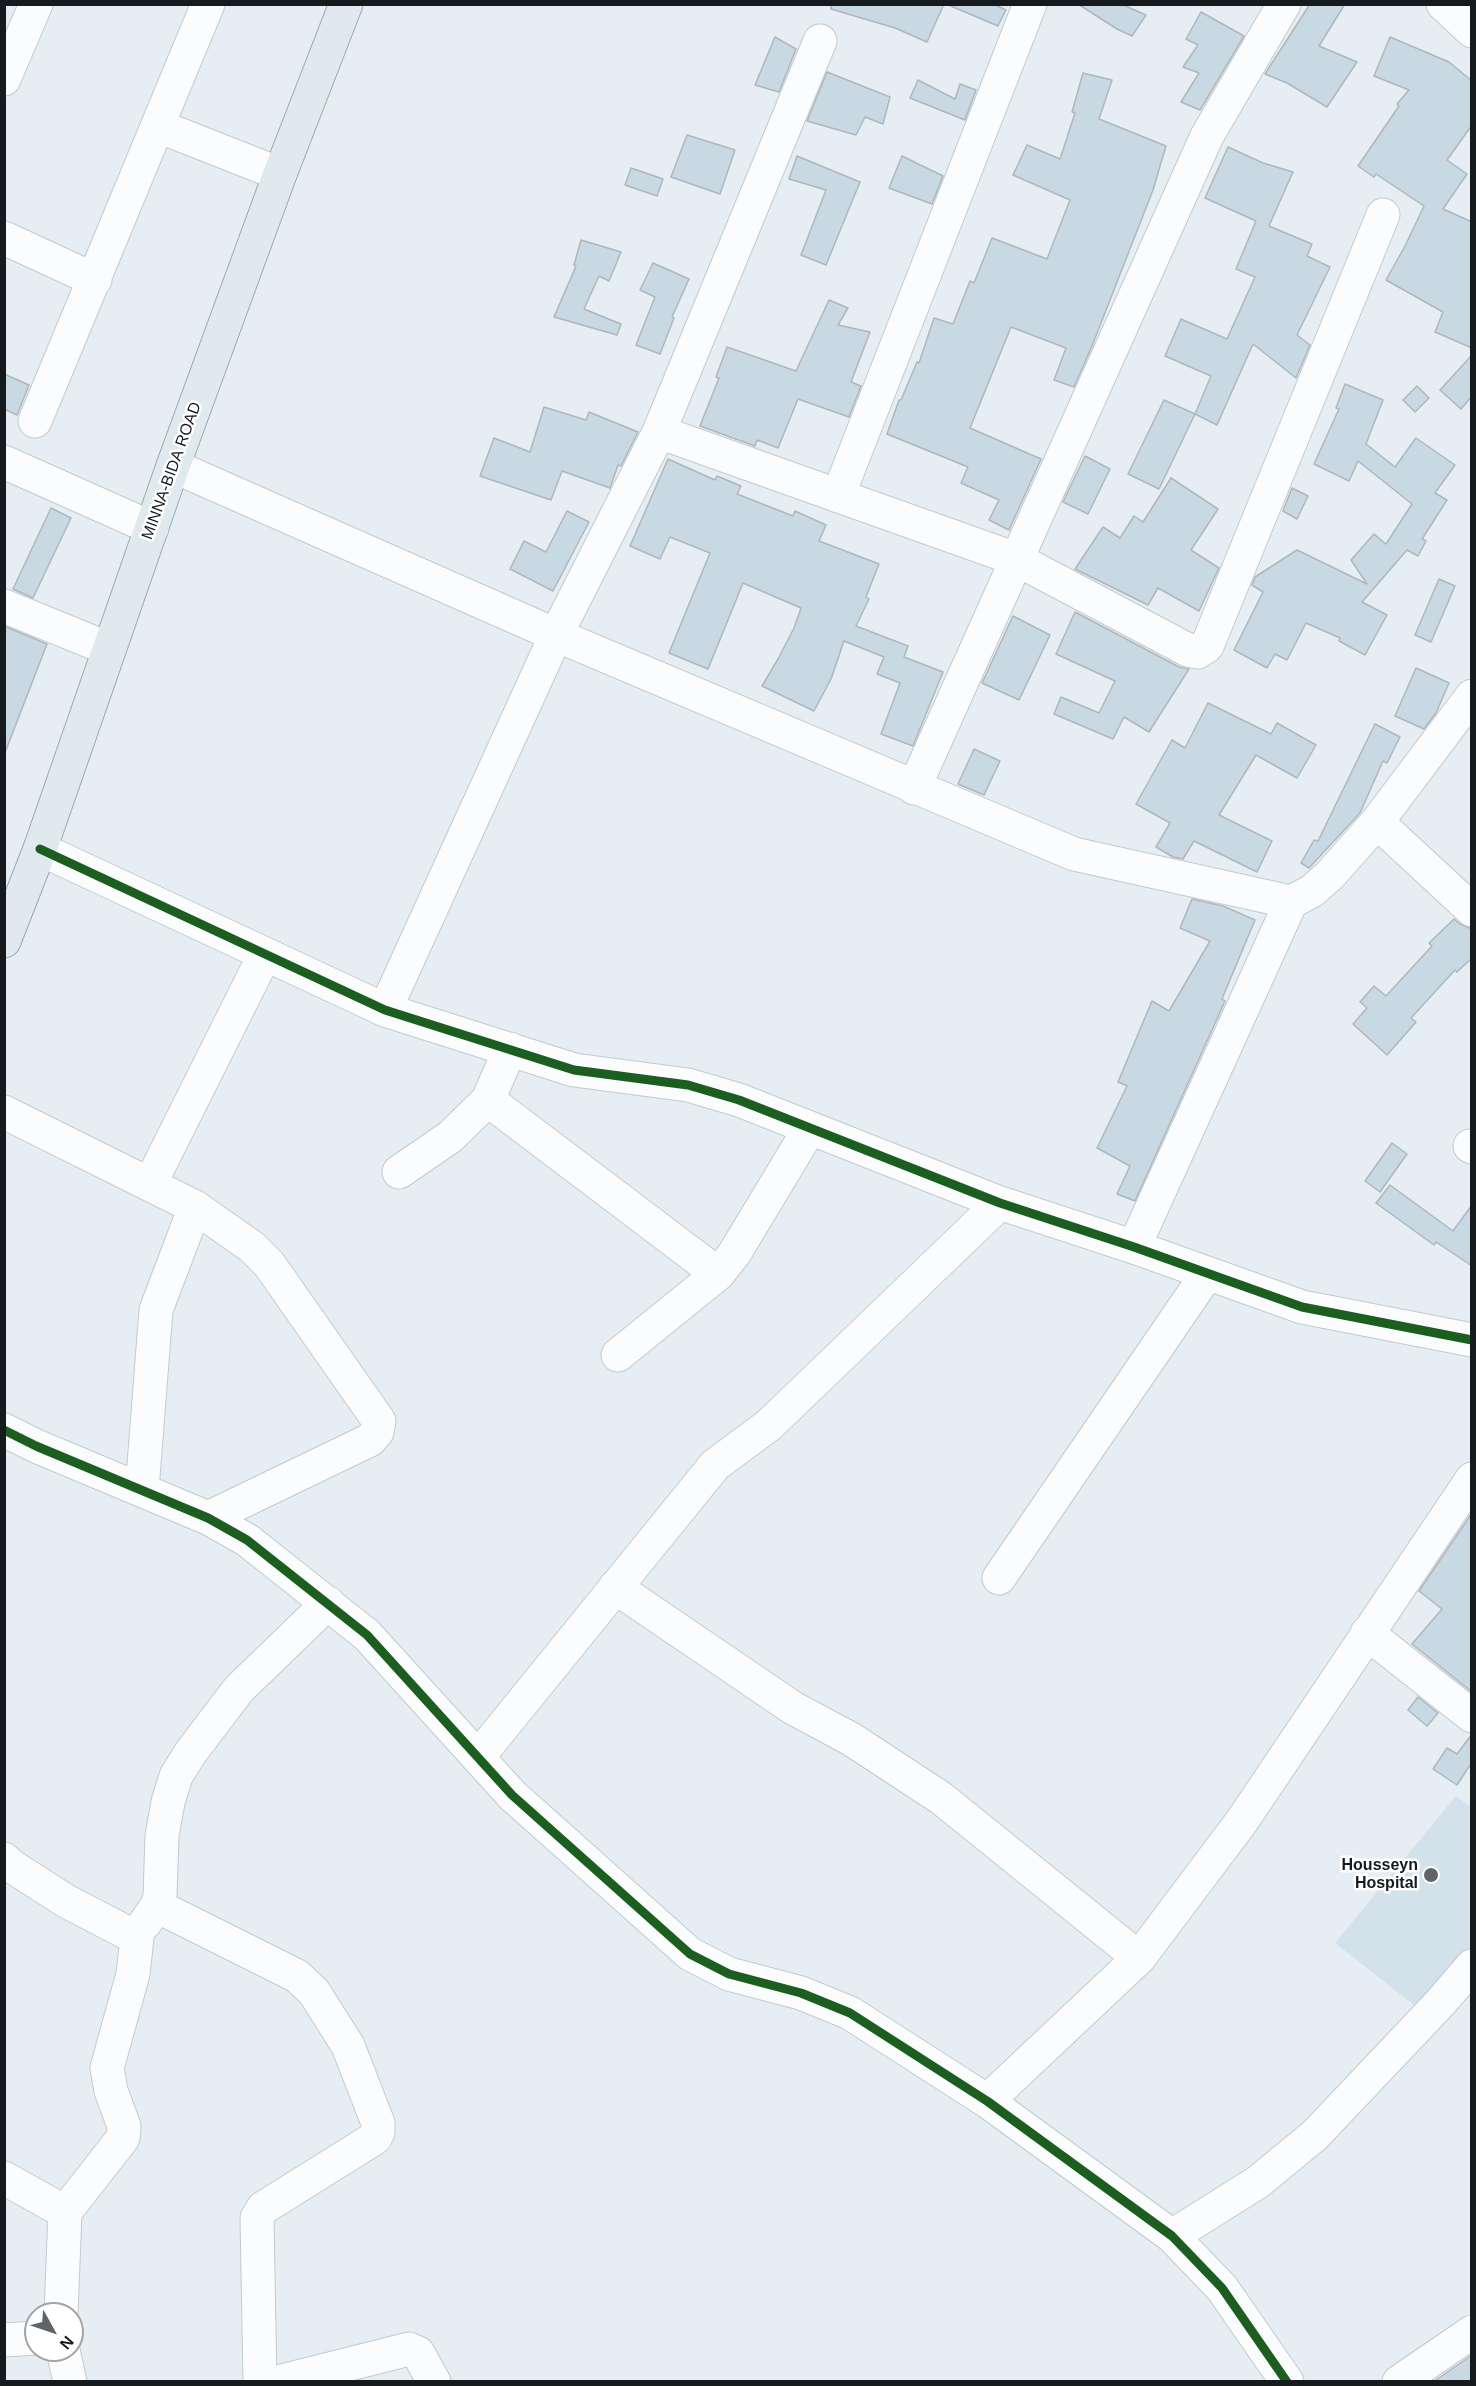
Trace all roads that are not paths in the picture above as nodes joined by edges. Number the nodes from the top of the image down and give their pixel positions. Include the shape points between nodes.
1 (36, 4) edge
2 (208, 4) edge
3 (346, 4) edge
4 (1030, 4) edge
5 (1284, 4) edge
6 (1443, 4) edge
7 (1472, 31) edge
8 (12, 41) edge
9 (820, 41) dead end
10 (4, 79) edge
11 (158, 126) junction
12 (280, 174) junction
13 (1383, 215) dead end
14 (4, 238) edge
15 (94, 280) junction
16 (35, 421) dead end
17 (659, 432) junction
18 (4, 462) edge
19 (173, 466) junction
20 (838, 496) junction
21 (152, 528) junction
22 (1016, 559) junction
23 (4, 606) edge
24 (556, 635) junction
25 (109, 649) junction
26 (1472, 696) edge
27 (914, 788) junction
28 (1377, 822) junction
29 (40, 849) junction
30 (1291, 902) junction
31 (1472, 910) edge
32 (7, 924) edge
33 (266, 954) junction
34 (385, 1010) junction
35 (510, 1049) junction
36 (488, 1100) junction
37 (4, 1112) edge
38 (810, 1128) junction
39 (399, 1172) dead end
40 (150, 1184) junction
41 (1000, 1203) junction
42 (195, 1207) junction
43 (1134, 1247) junction
44 (718, 1274) junction
45 (1207, 1274) junction
46 (1472, 1340) edge
47 (618, 1355) dead end
48 (4, 1430) edge
49 (1472, 1479) edge
50 (142, 1490) junction
51 (208, 1518) junction
52 (999, 1578) dead end
53 (615, 1587) junction
54 (328, 1603) junction
55 (1367, 1632) junction
56 (1472, 1716) edge
57 (478, 1757) junction
58 (4, 1859) edge
59 (157, 1906) junction
60 (137, 1938) junction
61 (1139, 1958) junction
62 (1472, 1966) edge
63 (987, 2101) junction
64 (4, 2178) edge
65 (65, 2212) junction
66 (1172, 2236) junction
67 (61, 2302) edge
68 (1472, 2332) edge
69 (24, 2339) edge
70 (4, 2340) edge
71 (66, 2362) edge
72 (70, 2382) edge
73 (260, 2382) edge
74 (278, 2382) edge
75 (434, 2382) edge
76 (1287, 2382) edge
77 (1399, 2382) edge

1 - 8 street
2 - 11 street
3 - 12 main road, MINNA-BIDA ROAD
4 - 20 street
5 - 22 street via 1207,136
6 - 7 street
8 - 10 street
9 - 17 street
11 - 12 street
11 - 15 street
12 - 19 main road, MINNA-BIDA ROAD
13 - 22 street via 1208,646 1198,652 1188,650
14 - 15 street
15 - 16 street
17 - 20 street
17 - 24 street
18 - 21 street
19 - 21 main road, MINNA-BIDA ROAD
19 - 24 street
20 - 22 street
21 - 25 main road, MINNA-BIDA ROAD
22 - 27 street
23 - 25 street
24 - 27 street
24 - 34 street
25 - 29 main road, MINNA-BIDA ROAD
26 - 28 street
27 - 30 street via 1074,854
28 - 30 street via 1330,875
28 - 31 street
29 - 32 main road, MINNA-BIDA ROAD
29 - 33 street
30 - 43 street
33 - 34 street
33 - 40 street
34 - 35 street
35 - 36 street
35 - 38 street via 574,1070 688,1085
36 - 39 street via 450,1137
36 - 44 street
37 - 40 street
38 - 41 street
38 - 44 street
40 - 42 street
41 - 43 street
41 - 53 street via 769,1425 715,1465
42 - 50 street via 156,1310
42 - 51 street via 252,1247 268,1264 379,1421 370,1440
43 - 45 street
44 - 47 street
45 - 46 street via 1302,1306
45 - 52 street
48 - 50 street
49 - 55 street
50 - 51 street
51 - 54 street via 246,1540
53 - 57 street
53 - 61 street via 769,1692 851,1739 941,1798
54 - 57 street via 367,1635
54 - 59 street via 240,1689 176,1776 162,1836
55 - 56 street
55 - 61 street via 1242,1821
57 - 63 street via 512,1795 690,1954 729,1974 801,1993 850,2013
58 - 60 street via 66,1901
59 - 60 street
59 - 73 street via 297,1976 314,1992 348,2046 378,2123 375,2138 263,2208 257,2218
60 - 65 street via 133,1974 107,2068 124,2126 123,2138
61 - 63 street
62 - 66 street via 1315,2135 1258,2182
63 - 66 street
64 - 65 street
65 - 67 street
66 - 76 street via 1222,2288
68 - 77 street
69 - 70 street
71 - 72 street
74 - 75 street via 409,2349 418,2353

